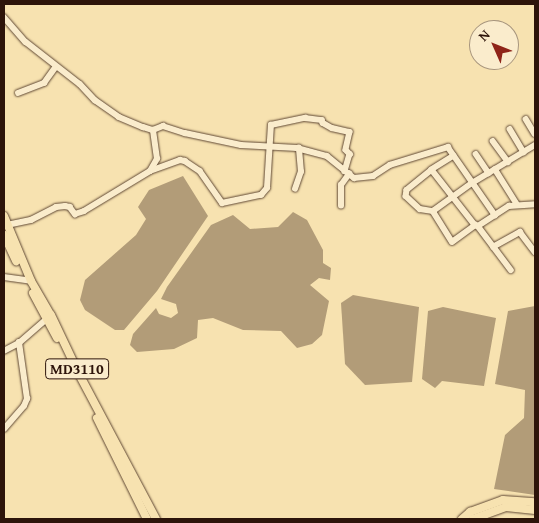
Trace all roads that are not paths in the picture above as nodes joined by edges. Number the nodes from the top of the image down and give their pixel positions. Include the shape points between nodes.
1 (4, 18) edge
2 (55, 68) junction
3 (18, 94) dead end
4 (526, 119) dead end
5 (510, 129) dead end
6 (152, 130) junction
7 (535, 134) edge
8 (493, 140) dead end
9 (268, 146) junction
10 (299, 148) junction
11 (534, 148) edge
12 (524, 152) junction
13 (476, 154) dead end
14 (454, 156) junction
15 (508, 162) junction
16 (432, 170) junction
17 (150, 171) junction
18 (492, 171) junction
19 (347, 172) junction
20 (472, 183) junction
21 (295, 189) dead end
22 (454, 198) junction
23 (517, 204) junction
24 (535, 204) edge
25 (341, 206) dead end
26 (433, 211) junction
27 (495, 215) junction
28 (4, 216) edge
29 (7, 225) junction
30 (477, 226) junction
31 (4, 235) edge
32 (493, 247) junction
33 (534, 248) edge
34 (511, 270) dead end
35 (4, 277) edge
36 (29, 281) junction
37 (49, 317) junction
38 (19, 343) junction
39 (4, 351) edge
40 (4, 418) edge
41 (10, 422) junction
42 (4, 428) edge
43 (535, 502) edge
44 (535, 510) edge
45 (147, 519) edge
46 (156, 519) edge
47 (462, 519) edge
48 (473, 519) edge

1 - 2 street
2 - 3 street via 44,83
2 - 6 street via 119,117
4 - 7 street
5 - 12 street
6 - 9 street via 163,126 241,145
6 - 17 street via 157,159
8 - 15 street
9 - 10 street
9 - 17 street via 265,192 225,204 200,170 190,162 180,160
9 - 19 street via 271,125 306,118 322,120 332,128 350,132 346,150 350,154
10 - 19 street via 327,156
10 - 21 street via 301,172
11 - 12 street
12 - 15 street
13 - 18 street
14 - 16 street
14 - 19 street via 448,147 390,166 373,176 354,178
14 - 20 street
15 - 18 street
16 - 22 street
16 - 26 street via 407,190 406,196 420,209
17 - 29 street via 84,211 75,214 70,207 56,207 31,220
18 - 20 street
18 - 23 street
19 - 25 street via 341,185
20 - 22 street
20 - 27 street
22 - 26 street
22 - 30 street
23 - 24 street
23 - 27 street
26 - 30 street via 452,242
27 - 30 street
28 - 29 main road, MD3110
29 - 36 main road, MD3110
30 - 32 street
31 - 36 main road, MD3110
32 - 33 street via 518,232
32 - 34 street
35 - 36 street
36 - 37 main road, MD3110
37 - 38 street
37 - 45 main road, MD3110
37 - 46 main road, MD3110
38 - 39 street
38 - 41 street via 27,399
40 - 41 street
41 - 42 street
43 - 47 main road via 503,500 470,512
44 - 48 main road via 506,507

